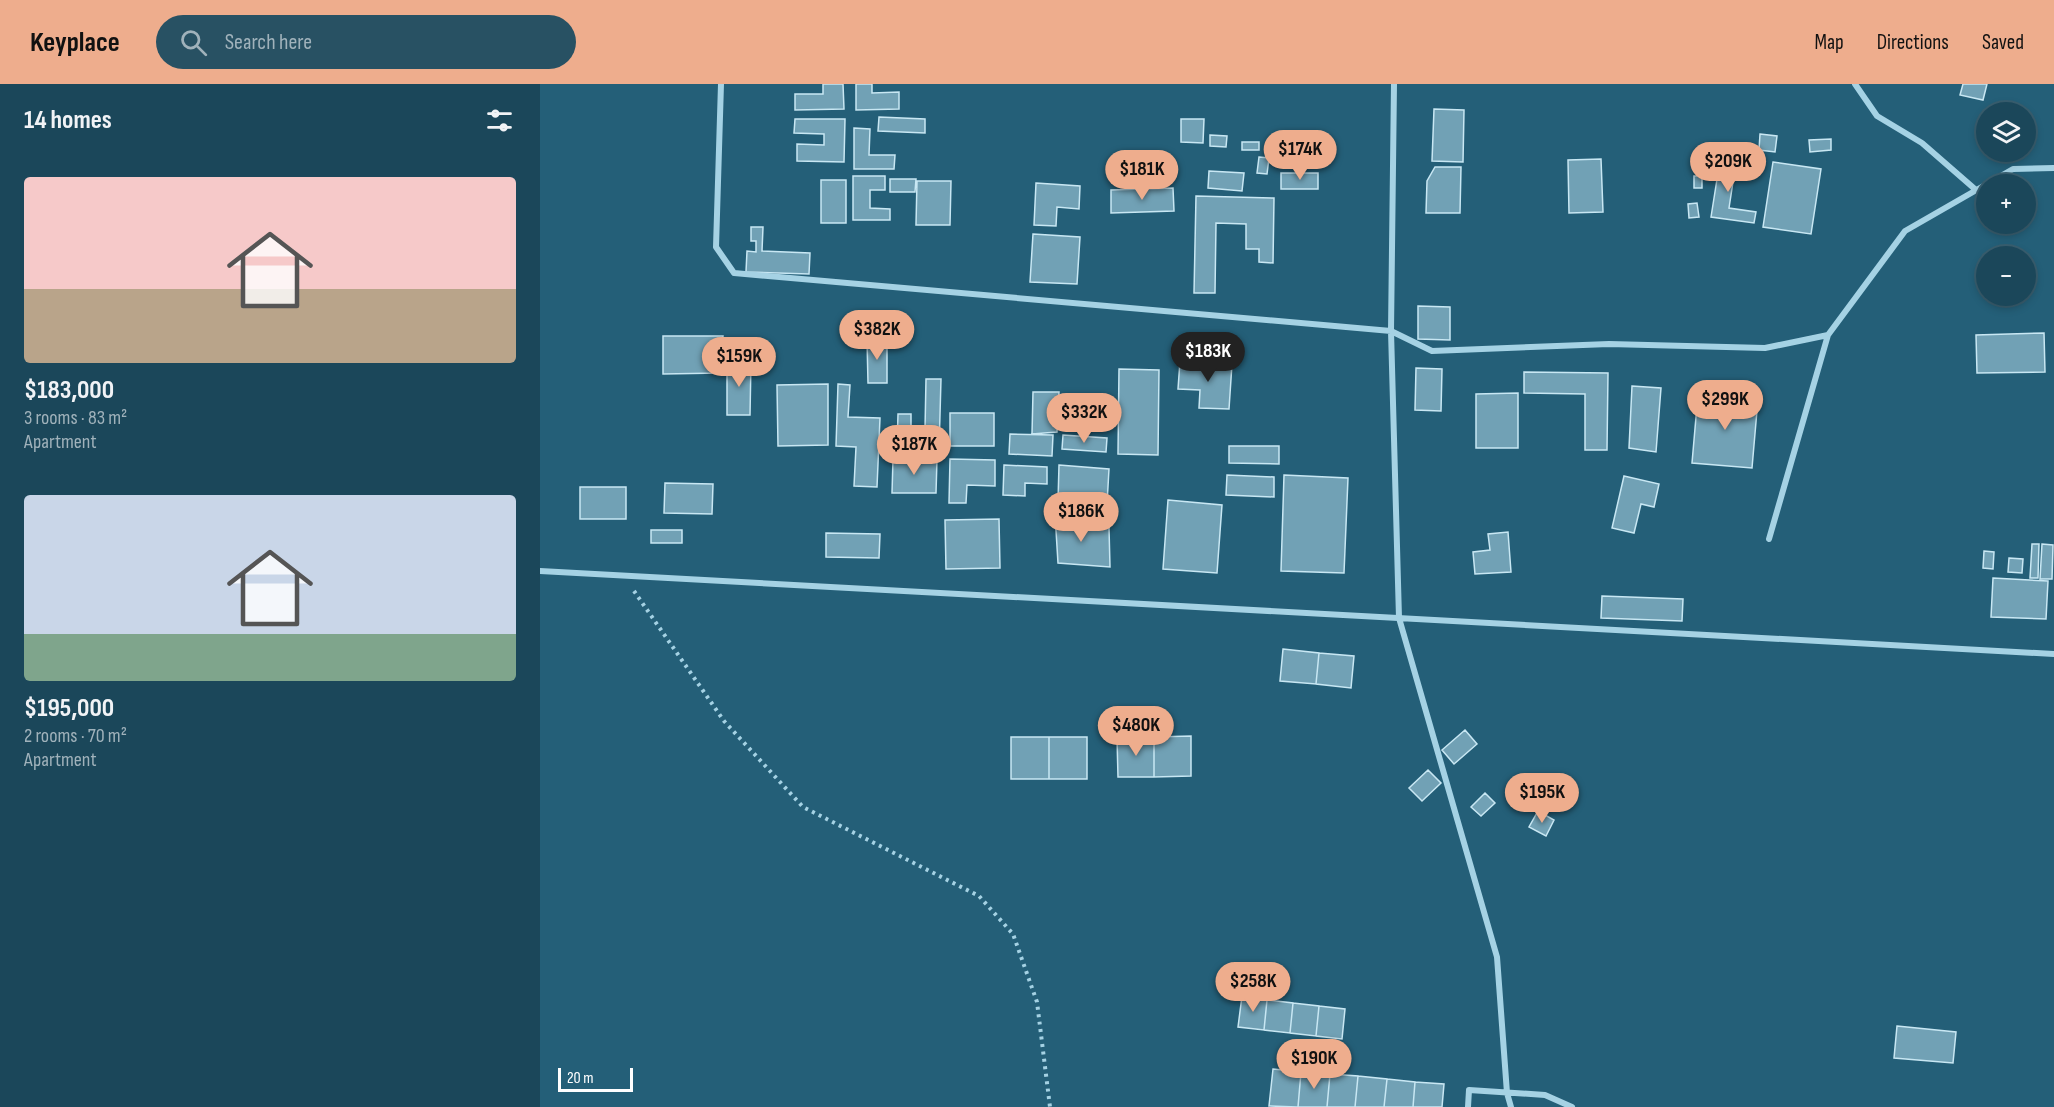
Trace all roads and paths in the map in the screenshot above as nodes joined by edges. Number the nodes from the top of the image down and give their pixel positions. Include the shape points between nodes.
1 (721, 84) edge
2 (1394, 84) edge
3 (1855, 84) edge
4 (2054, 168) edge
5 (2003, 174) edge
6 (1976, 190) joint
7 (1391, 331) junction
8 (1828, 335) junction
9 (1769, 539) dead end
10 (540, 572) edge
11 (623, 576) junction
12 (1399, 618) junction
13 (2054, 654) edge
14 (1507, 1093) junction
15 (1050, 1107) edge
16 (1467, 1107) edge
17 (1511, 1107) edge
18 (1572, 1107) edge

1 - 7 street via 716,247 734,273
2 - 7 street
3 - 6 street via 1877,116 1922,143
4 - 5 street via 2013,168
6 - 8 street via 1905,231
7 - 8 street via 1432,351 1609,344 1765,348
7 - 12 street
8 - 9 street
10 - 11 street
11 - 12 street
11 - 15 path via 724,721 803,807 979,896 1014,934 1037,1002
12 - 13 street
12 - 14 street via 1497,957
14 - 16 street via 1469,1090
14 - 17 street
14 - 18 street via 1545,1095

